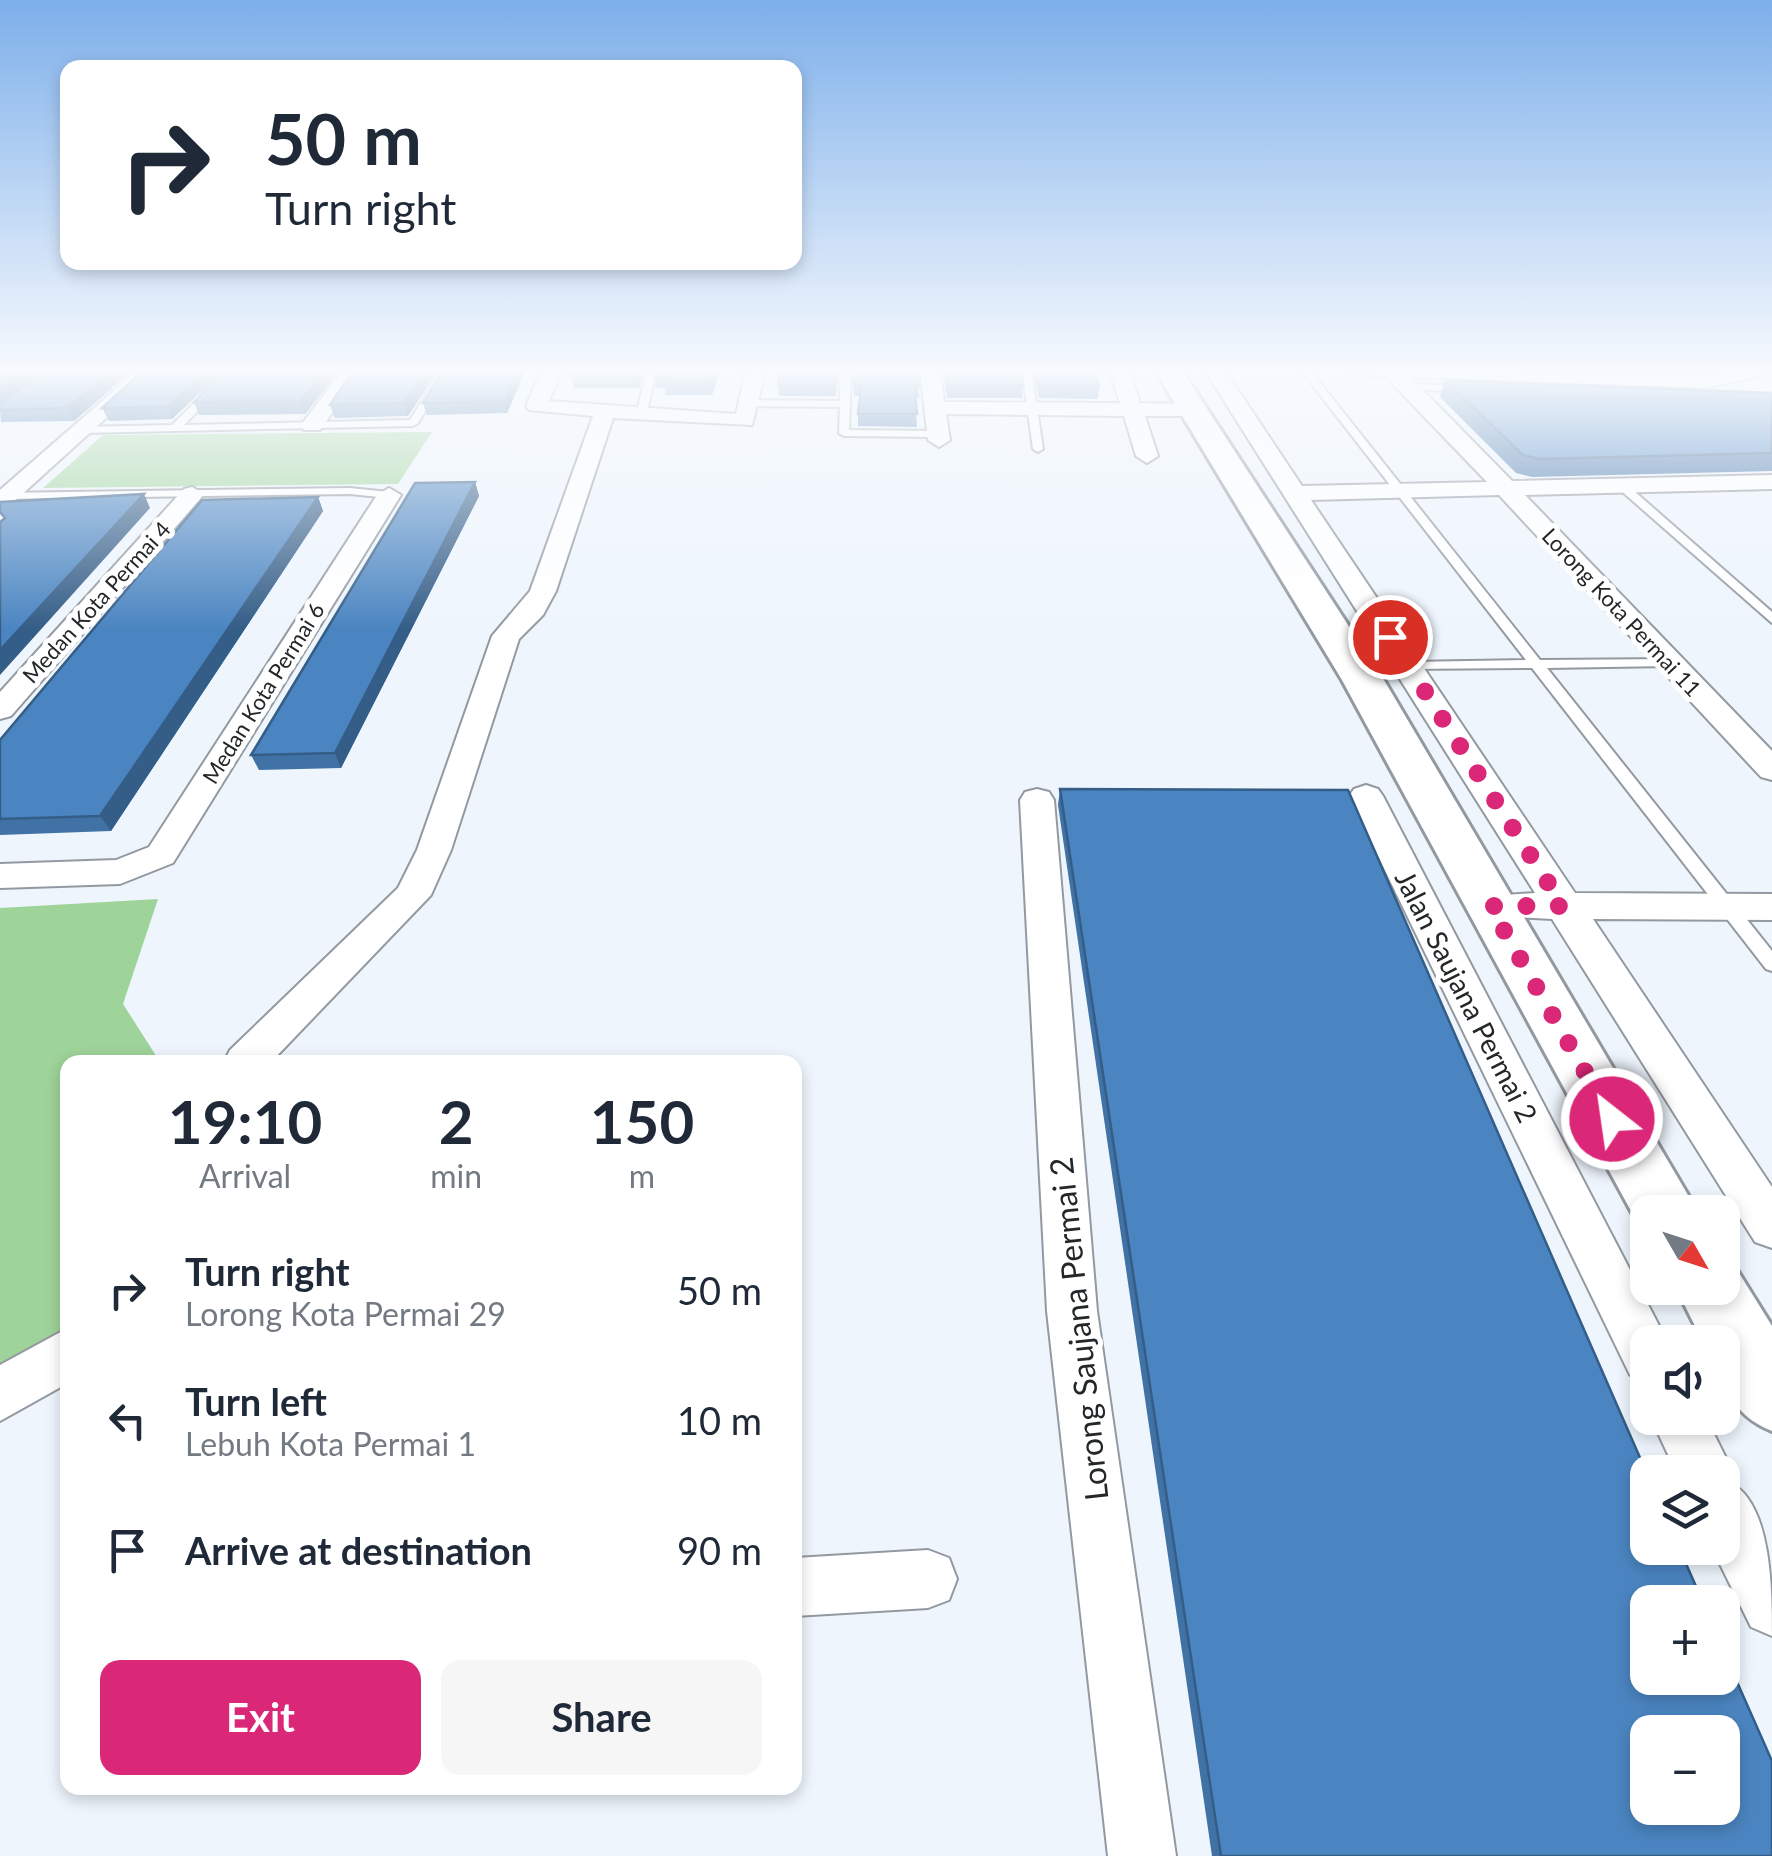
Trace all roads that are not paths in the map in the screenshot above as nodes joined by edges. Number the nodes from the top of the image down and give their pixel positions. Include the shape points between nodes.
1 (51, 456) edge
2 (590, 456) edge
3 (1233, 456) edge
4 (1262, 456) edge
5 (1370, 456) edge
6 (1473, 456) edge
7 (1761, 482) edge
8 (1622, 486) junction
9 (1504, 488) junction
10 (1396, 490) junction
11 (1298, 493) junction
12 (192, 494) junction
13 (390, 495) joint
14 (2, 498) edge
15 (1772, 500) edge
16 (1772, 618) edge
17 (1670, 662) junction
18 (1536, 665) junction
19 (1409, 666) junction
20 (0, 710) edge
21 (1772, 770) edge
22 (1366, 796) dead end
23 (1037, 800) dead end
24 (0, 876) edge
25 (1490, 906) junction
26 (1563, 906) junction
27 (1727, 907) junction
28 (1772, 907) edge
29 (1772, 964) edge
30 (252, 1055) edge
31 (1656, 1195) edge
32 (1772, 1227) edge
33 (1720, 1305) edge
34 (1632, 1325) edge
35 (60, 1358) edge
36 (1772, 1394) edge
37 (0, 1395) edge
38 (1740, 1543) edge
39 (928, 1579) dead end
40 (802, 1587) edge
41 (1772, 1606) edge
42 (1142, 1856) edge

1 - 14 street
2 - 30 street via 542,591 506,636 413,896
3 - 25 street
4 - 11 street
5 - 10 lane
6 - 9 street, Lorong Kota Permai 11
7 - 8 street
7 - 15 street
8 - 9 street
8 - 16 lane
9 - 10 street
9 - 17 street, Lorong Kota Permai 11
10 - 11 street
10 - 18 lane
11 - 19 street
12 - 13 lane
12 - 14 lane
12 - 20 street, Medan Kota Permai 4
13 - 24 street, Medan Kota Permai 6 via 160,855 120,872
17 - 18 lane
17 - 21 street, Lorong Kota Permai 11
18 - 19 lane
18 - 27 lane
19 - 26 street
22 - 34 street, Jalan Saujana Permai 2
23 - 42 street, Lorong Saujana Permai 2 via 1072,1311
25 - 26 street
25 - 31 street
26 - 27 street
26 - 32 street
27 - 28 street
27 - 29 lane
33 - 36 street
35 - 37 street
38 - 41 street
39 - 40 street

